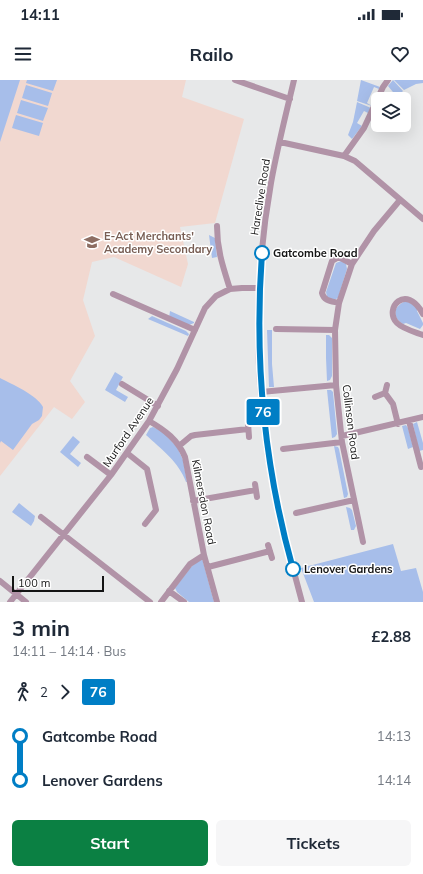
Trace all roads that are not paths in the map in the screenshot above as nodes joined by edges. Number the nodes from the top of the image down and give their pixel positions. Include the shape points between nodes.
1 (234, 80) edge
2 (294, 80) edge
3 (388, 80) edge
4 (290, 98) junction
5 (280, 142) junction
6 (344, 156) junction
7 (400, 200) junction
8 (423, 219) edge
9 (217, 226) dead end
10 (210, 232) dead end
11 (217, 233) junction
12 (352, 264) junction
13 (259, 288) junction
14 (230, 289) junction
15 (113, 294) dead end
16 (339, 303) junction
17 (423, 314) edge
18 (276, 329) dead end
19 (195, 330) junction
20 (335, 330) junction
21 (423, 335) edge
22 (122, 384) dead end
23 (336, 385) junction
24 (387, 385) dead end
25 (261, 392) junction
26 (384, 393) junction
27 (375, 397) dead end
28 (158, 406) junction
29 (423, 417) edge
30 (149, 421) junction
31 (409, 421) junction
32 (398, 424) junction
33 (248, 438) dead end
34 (342, 439) junction
35 (179, 446) junction
36 (283, 449) dead end
37 (127, 453) junction
38 (87, 457) dead end
39 (422, 467) edge
40 (413, 469) dead end
41 (111, 475) junction
42 (254, 484) dead end
43 (354, 500) junction
44 (193, 501) junction
45 (296, 513) dead end
46 (41, 517) dead end
47 (145, 524) dead end
48 (63, 535) junction
49 (363, 542) dead end
50 (204, 555) junction
51 (272, 558) dead end
52 (208, 568) junction
53 (0, 581) edge
54 (169, 591) junction
55 (16, 594) junction
56 (10, 602) edge
57 (26, 602) edge
58 (150, 602) edge
59 (161, 602) edge
60 (184, 602) edge
61 (217, 602) edge
62 (302, 602) edge

1 - 4 street
2 - 4 street, Hareclive Road
3 - 6 street via 364,128
4 - 5 street, Hareclive Road
5 - 6 street
5 - 13 street, Hareclive Road via 263,238
6 - 7 street via 355,161
7 - 8 street
7 - 12 street, Collinson Road via 374,231
9 - 11 street
10 - 11 street
11 - 14 street via 220,258
12 - 16 street, Collinson Road
12 - 16 street via 339,257 332,261 322,293 326,300
13 - 14 street, Murford Avenue
13 - 25 street, Hareclive Road
14 - 19 street, Murford Avenue via 205,308
15 - 19 street
16 - 20 street, Collinson Road
17 - 21 street via 413,301 406,299 396,303 392,314 398,325
18 - 20 street
19 - 28 street, Murford Avenue
20 - 23 street, Collinson Road
22 - 28 street
23 - 25 street
23 - 34 street, Collinson Road
24 - 26 street
25 - 62 street, Hareclive Road via 272,481 282,530
26 - 27 street
26 - 32 street via 393,404
28 - 30 street, Murford Avenue
29 - 31 street
30 - 35 street, Kilmersdon Road via 164,430
30 - 37 street, Murford Avenue
31 - 32 street
31 - 39 street
32 - 34 street
33 - 35 street via 248,426 195,434
34 - 36 street
34 - 43 street, Collinson Road
35 - 44 street, Kilmersdon Road via 185,457
37 - 41 street, Murford Avenue
37 - 47 street via 147,469 156,510
38 - 41 street
39 - 40 street
41 - 48 street, Murford Avenue
42 - 44 street via 257,494
43 - 45 street
43 - 49 street, Collinson Road
44 - 50 street, Kilmersdon Road
46 - 48 street
48 - 55 street, Murford Avenue
48 - 58 street
50 - 52 street, Kilmersdon Road
50 - 54 street via 190,564
51 - 52 street via 269,548
52 - 61 street, Kilmersdon Road
53 - 55 street
54 - 59 street
54 - 60 street
55 - 56 street, Murford Avenue
55 - 57 street

